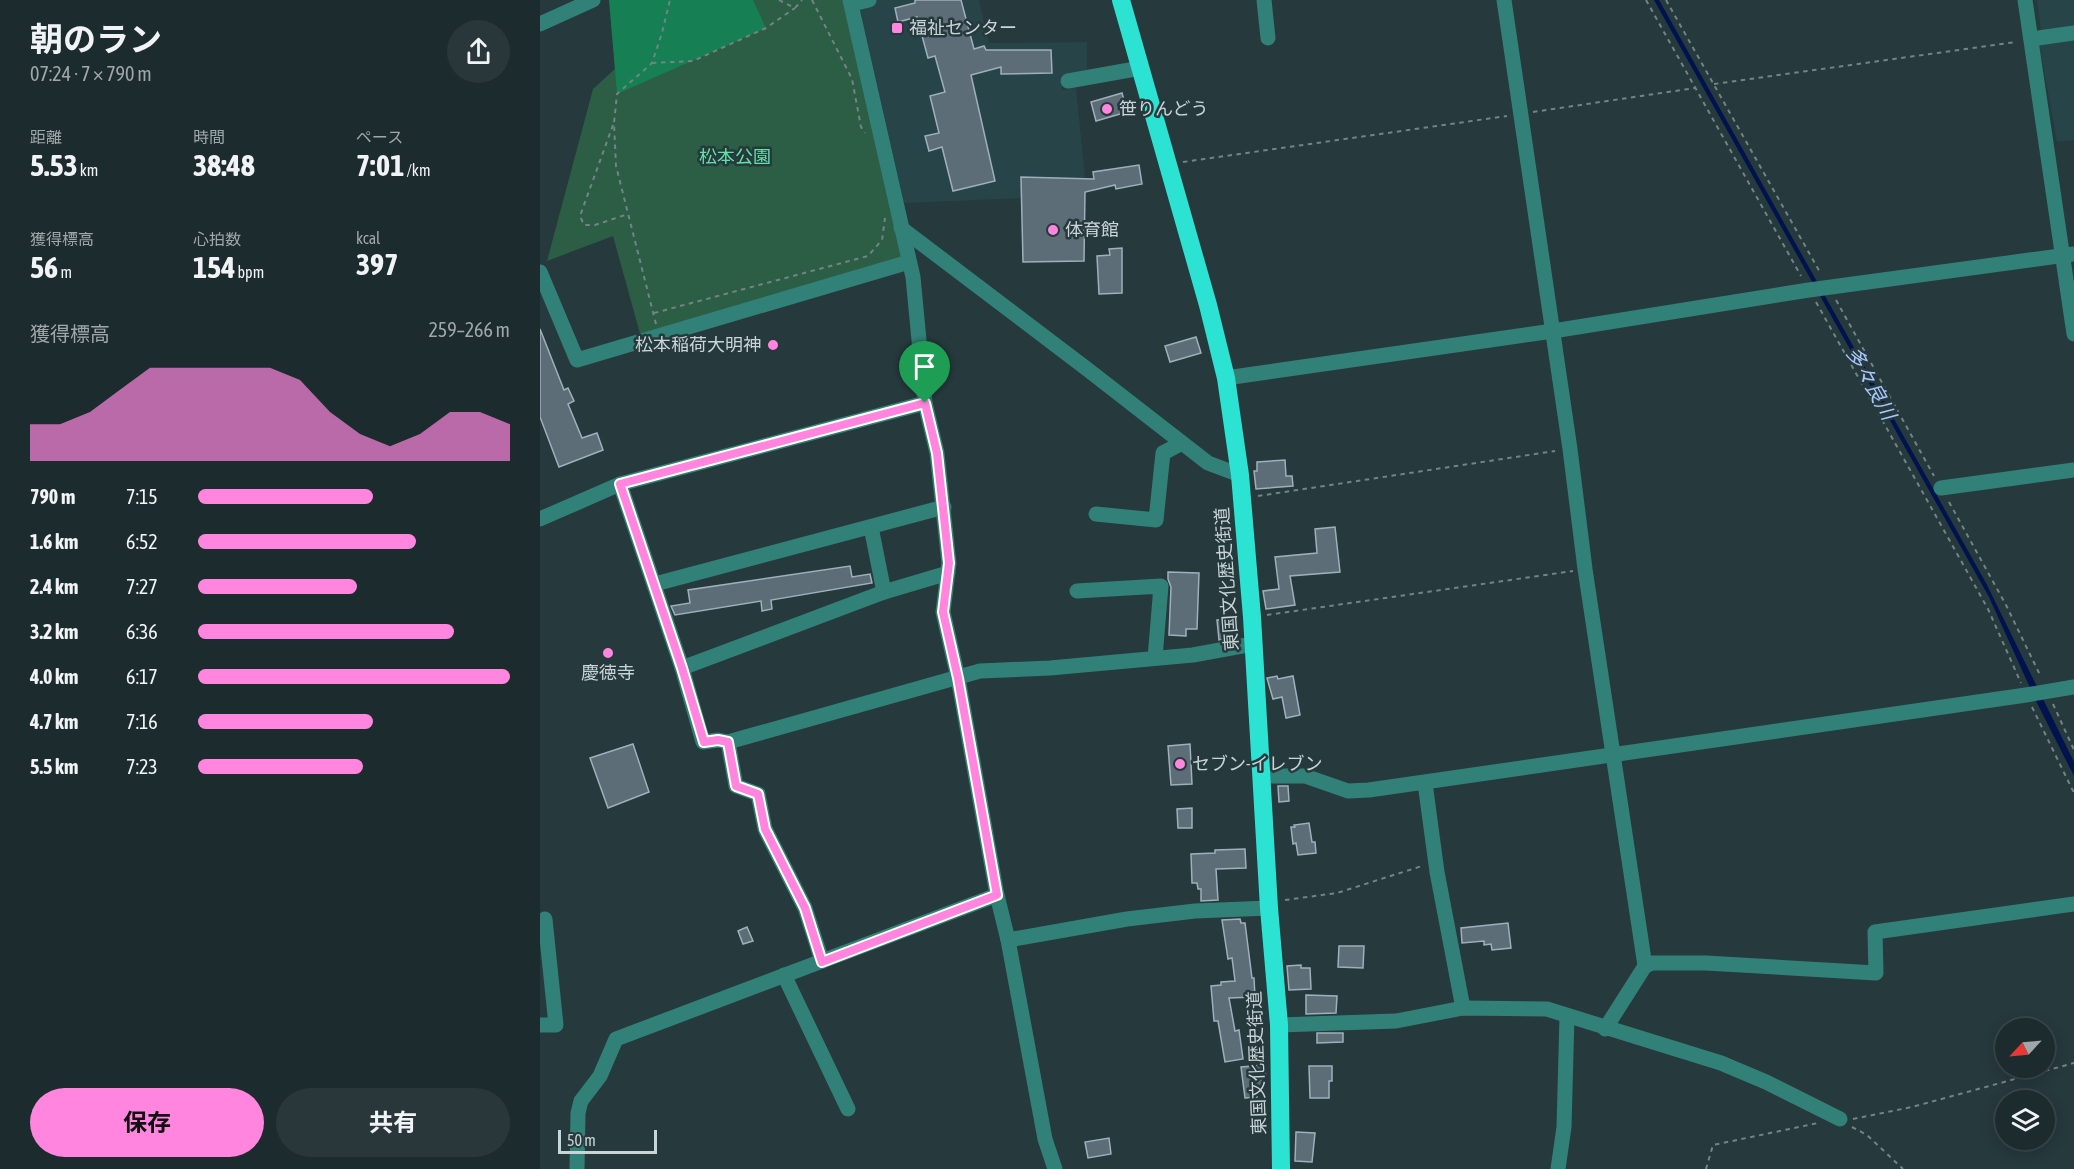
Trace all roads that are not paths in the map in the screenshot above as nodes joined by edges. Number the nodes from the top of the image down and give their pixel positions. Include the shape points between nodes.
1 (593, 0) edge
2 (869, 0) edge
3 (1121, 0) edge
4 (1264, 0) edge
5 (1504, 0) edge
6 (2025, 0) edge
7 (851, 2) edge
8 (571, 5) edge
9 (540, 24) edge
10 (2074, 33) edge
11 (1268, 38) dead end
12 (2031, 39) junction
13 (1140, 68) junction
14 (1068, 81) dead end
15 (901, 228) junction
16 (2068, 255) edge
17 (909, 262) junction
18 (540, 272) edge
19 (1553, 330) junction
20 (2074, 333) edge
21 (1226, 378) junction
22 (925, 403) junction
23 (1182, 443) junction
24 (2074, 470) edge
25 (1240, 475) junction
26 (620, 484) junction
27 (1941, 488) dead end
28 (944, 507) junction
29 (1096, 514) dead end
30 (540, 519) edge
31 (870, 527) junction
32 (948, 573) junction
33 (655, 584) junction
34 (1077, 591) dead end
35 (884, 592) junction
36 (1253, 644) junction
37 (1155, 658) junction
38 (682, 668) junction
39 (958, 678) junction
40 (2074, 687) edge
41 (728, 742) junction
42 (1613, 754) junction
43 (1262, 776) junction
44 (1425, 783) junction
45 (997, 895) junction
46 (2074, 904) edge
47 (1269, 905) junction
48 (545, 919) dead end
49 (1008, 939) junction
50 (822, 962) junction
51 (1645, 966) junction
52 (784, 975) junction
53 (1463, 1008) junction
54 (1567, 1016) junction
55 (540, 1025) edge
56 (1279, 1025) junction
57 (1605, 1029) junction
58 (848, 1109) dead end
59 (1840, 1119) road end
60 (577, 1169) edge
61 (1055, 1169) edge
62 (1281, 1169) edge
63 (1558, 1169) edge

1 - 8 street
2 - 7 street
3 - 13 highway, 東国文化歴史街道
4 - 11 street
5 - 19 street
6 - 12 street
7 - 15 street
8 - 9 street
10 - 12 street
12 - 16 street
13 - 14 street
13 - 21 highway, 東国文化歴史街道
15 - 17 street
15 - 23 street
16 - 19 street
16 - 20 street
17 - 18 street via 577,360
17 - 22 street
19 - 21 street
19 - 42 street
21 - 25 highway, 東国文化歴史街道
22 - 26 street
22 - 28 street
23 - 25 street via 1208,463
23 - 29 street via 1163,453 1156,520
24 - 27 street
25 - 36 highway, 東国文化歴史街道
26 - 30 street
26 - 33 street
28 - 31 street
28 - 32 street
31 - 33 street
31 - 35 street
32 - 35 street
32 - 39 street via 943,612
33 - 38 street
34 - 37 street via 1161,586
35 - 38 street
36 - 37 street
36 - 43 highway, 東国文化歴史街道
37 - 39 street via 980,671
38 - 41 street via 704,742
39 - 41 street
39 - 45 street
40 - 42 street
41 - 50 street via 736,786 758,794 765,829 805,908
42 - 44 street
42 - 51 street
43 - 44 street via 1305,776 1348,791
43 - 47 highway, 東国文化歴史街道
44 - 53 street via 1436,867
45 - 49 street
45 - 50 street
46 - 51 street via 1875,932 1876,972 1707,963
47 - 49 street via 1184,912
47 - 56 highway, 東国文化歴史街道
48 - 55 street via 556,1025
49 - 61 street via 1045,1139
50 - 52 street
51 - 57 street
52 - 58 street
52 - 60 street via 616,1039 600,1076 581,1101
53 - 54 street via 1547,1009
53 - 56 street via 1396,1021
54 - 57 street
54 - 63 street via 1564,1128
56 - 62 highway, 東国文化歴史街道
57 - 59 street via 1721,1063

